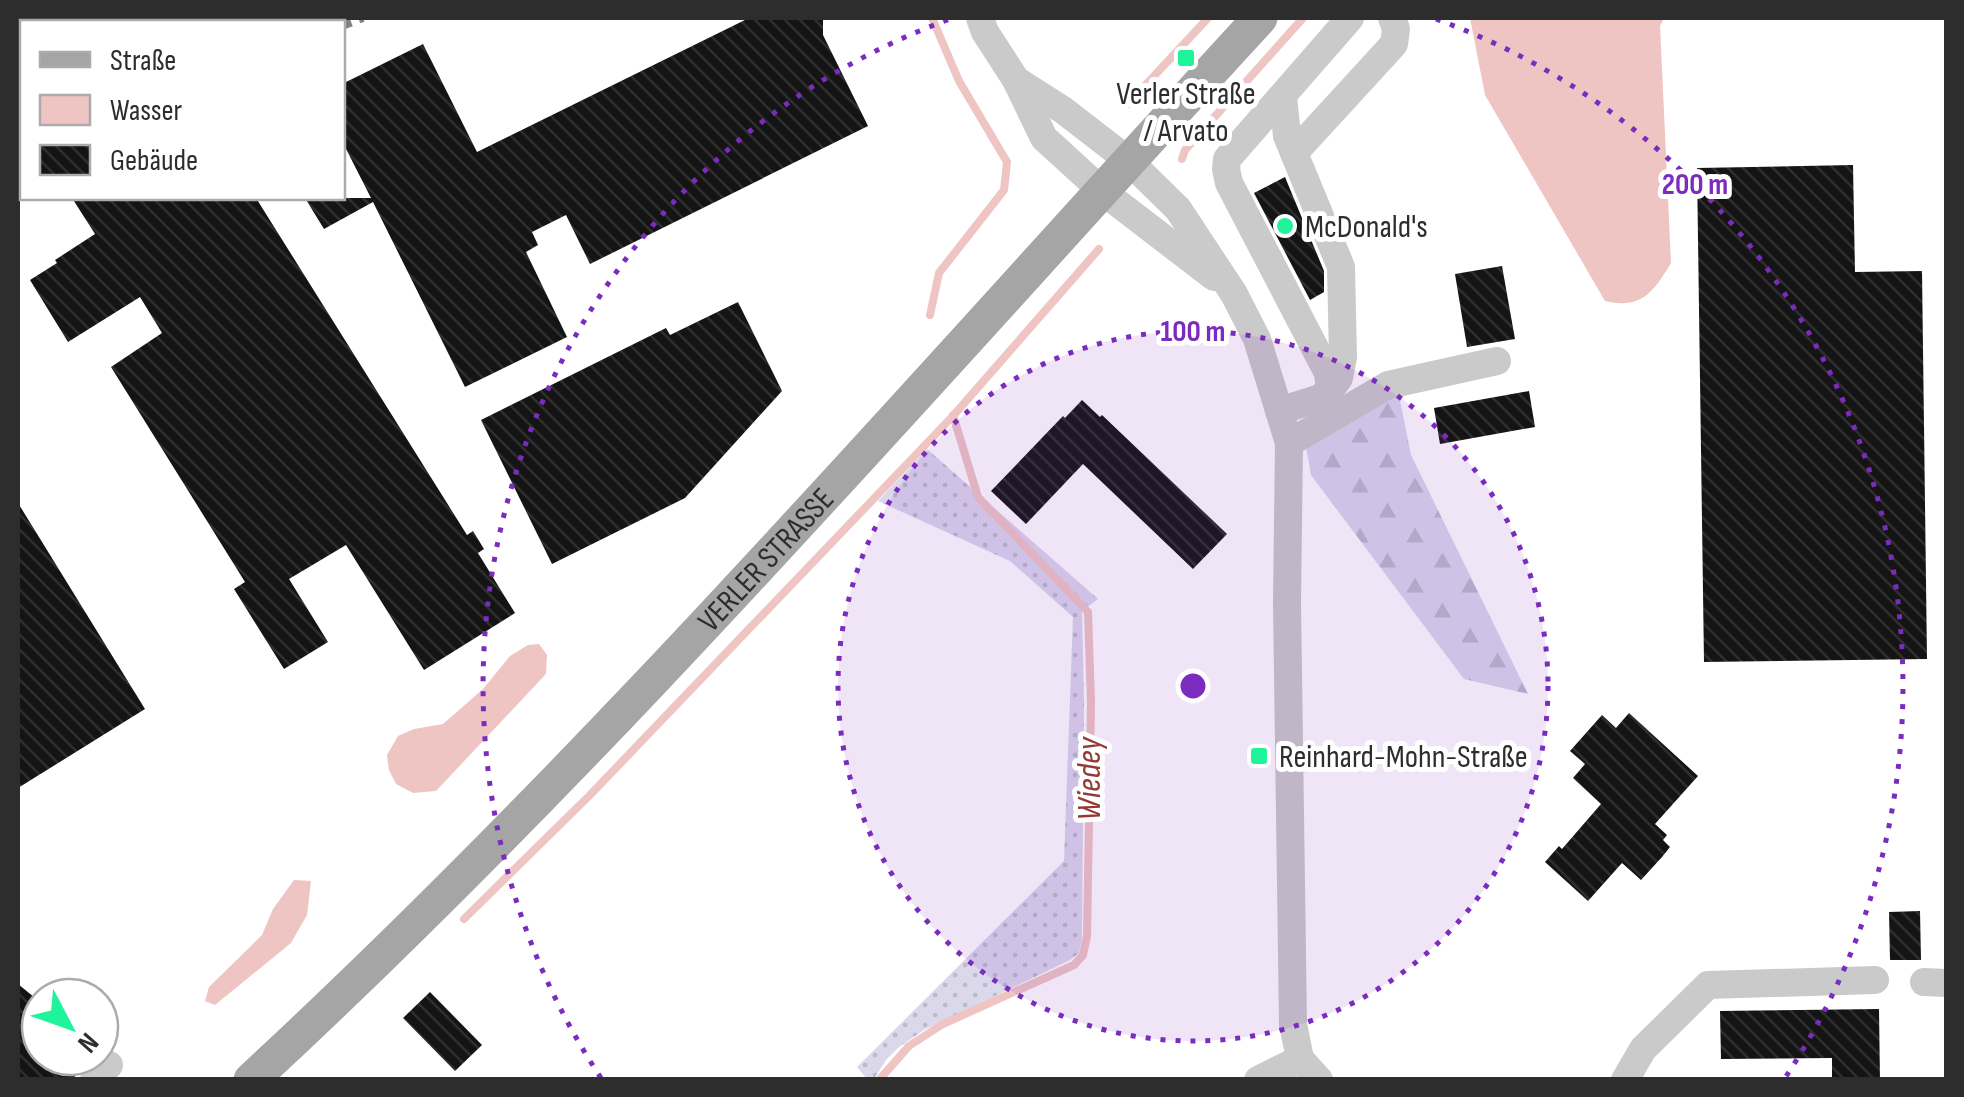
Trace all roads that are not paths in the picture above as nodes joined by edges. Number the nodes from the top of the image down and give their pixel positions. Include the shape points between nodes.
1 (980, 18) edge
2 (1260, 18) edge
3 (1350, 18) edge
4 (1392, 18) edge
5 (1016, 80) junction
6 (1283, 96) junction
7 (1294, 153) junction
8 (1129, 161) junction
9 (1102, 191) junction
10 (1234, 294) junction
11 (1497, 361) dead end
12 (1330, 390) junction
13 (1279, 411) junction
14 (1289, 444) junction
15 (1875, 980) dead end
16 (1305, 1073) edge
17 (251, 1080) edge
18 (1258, 1080) edge
19 (1624, 1080) edge

1 - 5 street
2 - 8 main road, VERLER STRASSE
3 - 6 street
4 - 7 street via 1394,44
5 - 8 street
5 - 9 street via 1044,138
6 - 7 street
6 - 12 street via 1226,168 1328,373
7 - 12 street via 1342,268 1343,357
8 - 9 main road, VERLER STRASSE
8 - 10 street via 1178,209
9 - 10 street
9 - 17 main road, VERLER STRASSE via 627,707
10 - 13 street via 1258,339
11 - 14 street via 1388,385
12 - 13 street
13 - 14 street
14 - 16 street via 1293,1024
15 - 19 street via 1708,985 1643,1049
16 - 18 street

